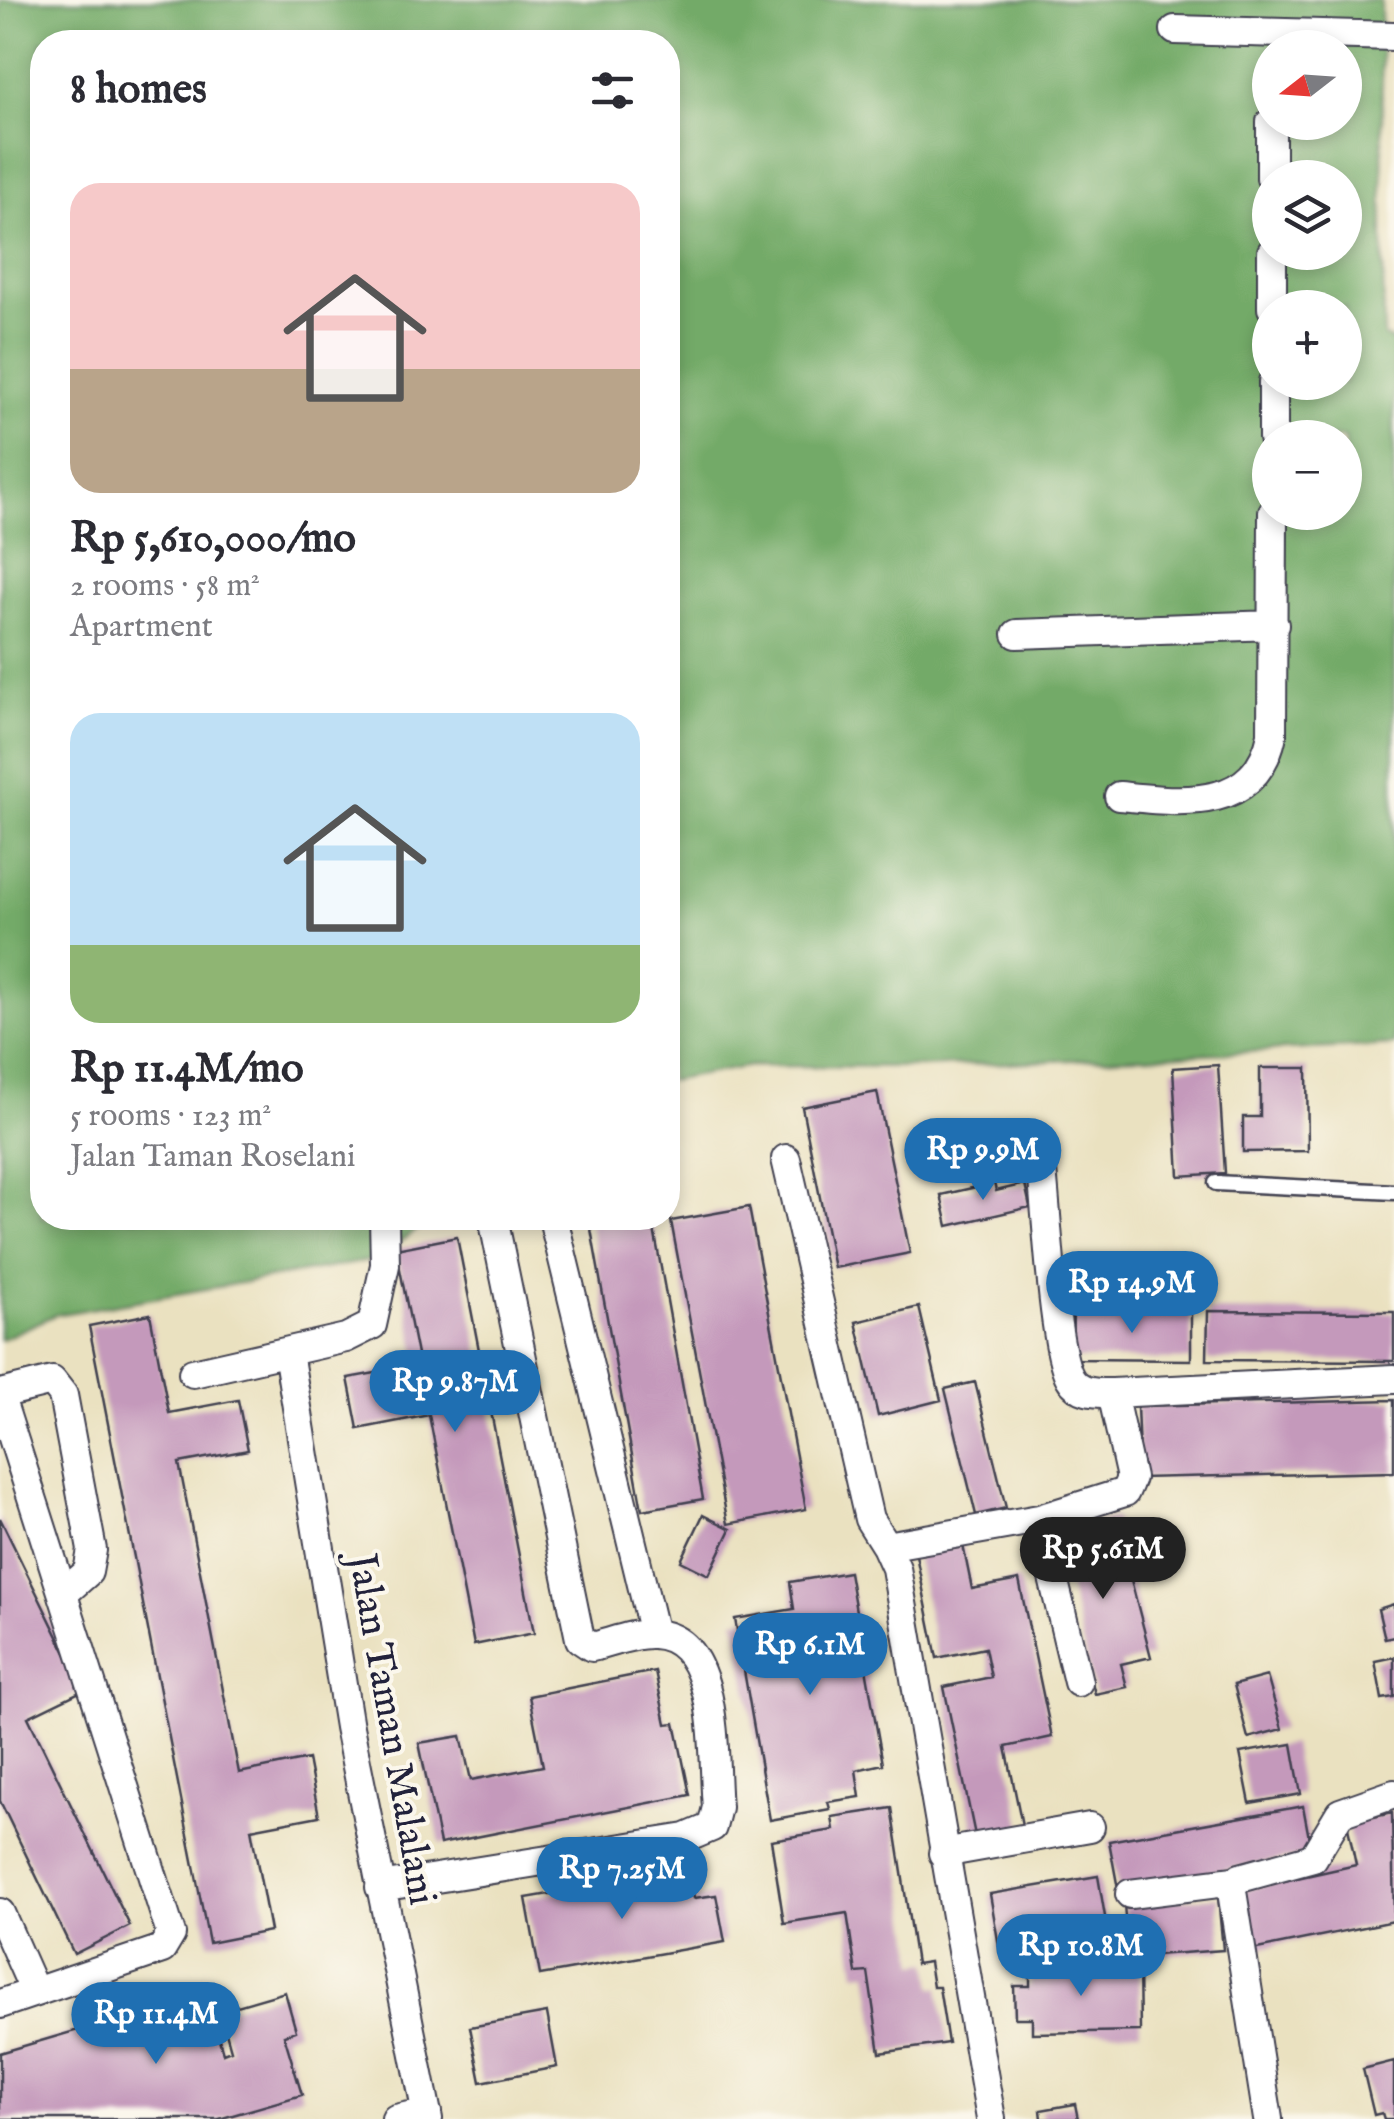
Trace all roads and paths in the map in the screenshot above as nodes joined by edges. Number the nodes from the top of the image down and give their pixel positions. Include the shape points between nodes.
1 (1175, 30) dead end
2 (1394, 36) edge
3 (1362, 37) edge
4 (1252, 38) edge
5 (1273, 530) edge
6 (1274, 625) junction
7 (1017, 634) dead end
8 (1119, 796) dead end
9 (786, 1159) dead end
10 (1042, 1170) dead end
11 (1216, 1183) dead end
12 (1394, 1192) edge
13 (384, 1230) edge
14 (495, 1230) edge
15 (557, 1230) edge
16 (288, 1352) junction
17 (192, 1373) dead end
18 (1394, 1378) edge
19 (1112, 1393) junction
20 (0, 1395) edge
21 (1039, 1519) junction
22 (886, 1546) junction
23 (63, 1594) junction
24 (654, 1634) junction
25 (1078, 1682) dead end
26 (1394, 1794) edge
27 (1090, 1827) dead end
28 (943, 1853) junction
29 (1234, 1881) junction
30 (380, 1886) junction
31 (1130, 1894) dead end
32 (0, 1913) edge
33 (35, 1992) junction
34 (0, 2004) edge
35 (428, 2116) edge
36 (396, 2119) edge
37 (991, 2119) edge
38 (1268, 2119) edge

1 - 4 street
2 - 3 street
5 - 6 street
6 - 7 street
6 - 8 street via 1272,735 1261,768 1238,788 1201,800
9 - 22 street via 869,1519
10 - 19 street via 1071,1380 1088,1393
11 - 12 lane
13 - 16 street via 372,1325
14 - 24 street via 580,1639 592,1647
15 - 24 street
16 - 17 street
16 - 30 street, Jalan Taman Malalani
18 - 19 street
19 - 21 street via 1129,1488
20 - 23 street
20 - 23 street via 52,1381 63,1395 92,1550 88,1572
21 - 22 street
21 - 25 street
22 - 28 street via 896,1568
23 - 33 street via 171,1934 162,1949
24 - 30 street via 686,1645 705,1671 717,1807 712,1827 686,1838
26 - 29 street via 1340,1812 1313,1858
27 - 28 street
28 - 37 street
29 - 31 street
29 - 38 street via 1230,1891
30 - 35 street, Jalan Taman Malalani
32 - 33 street
33 - 34 street
35 - 36 street

